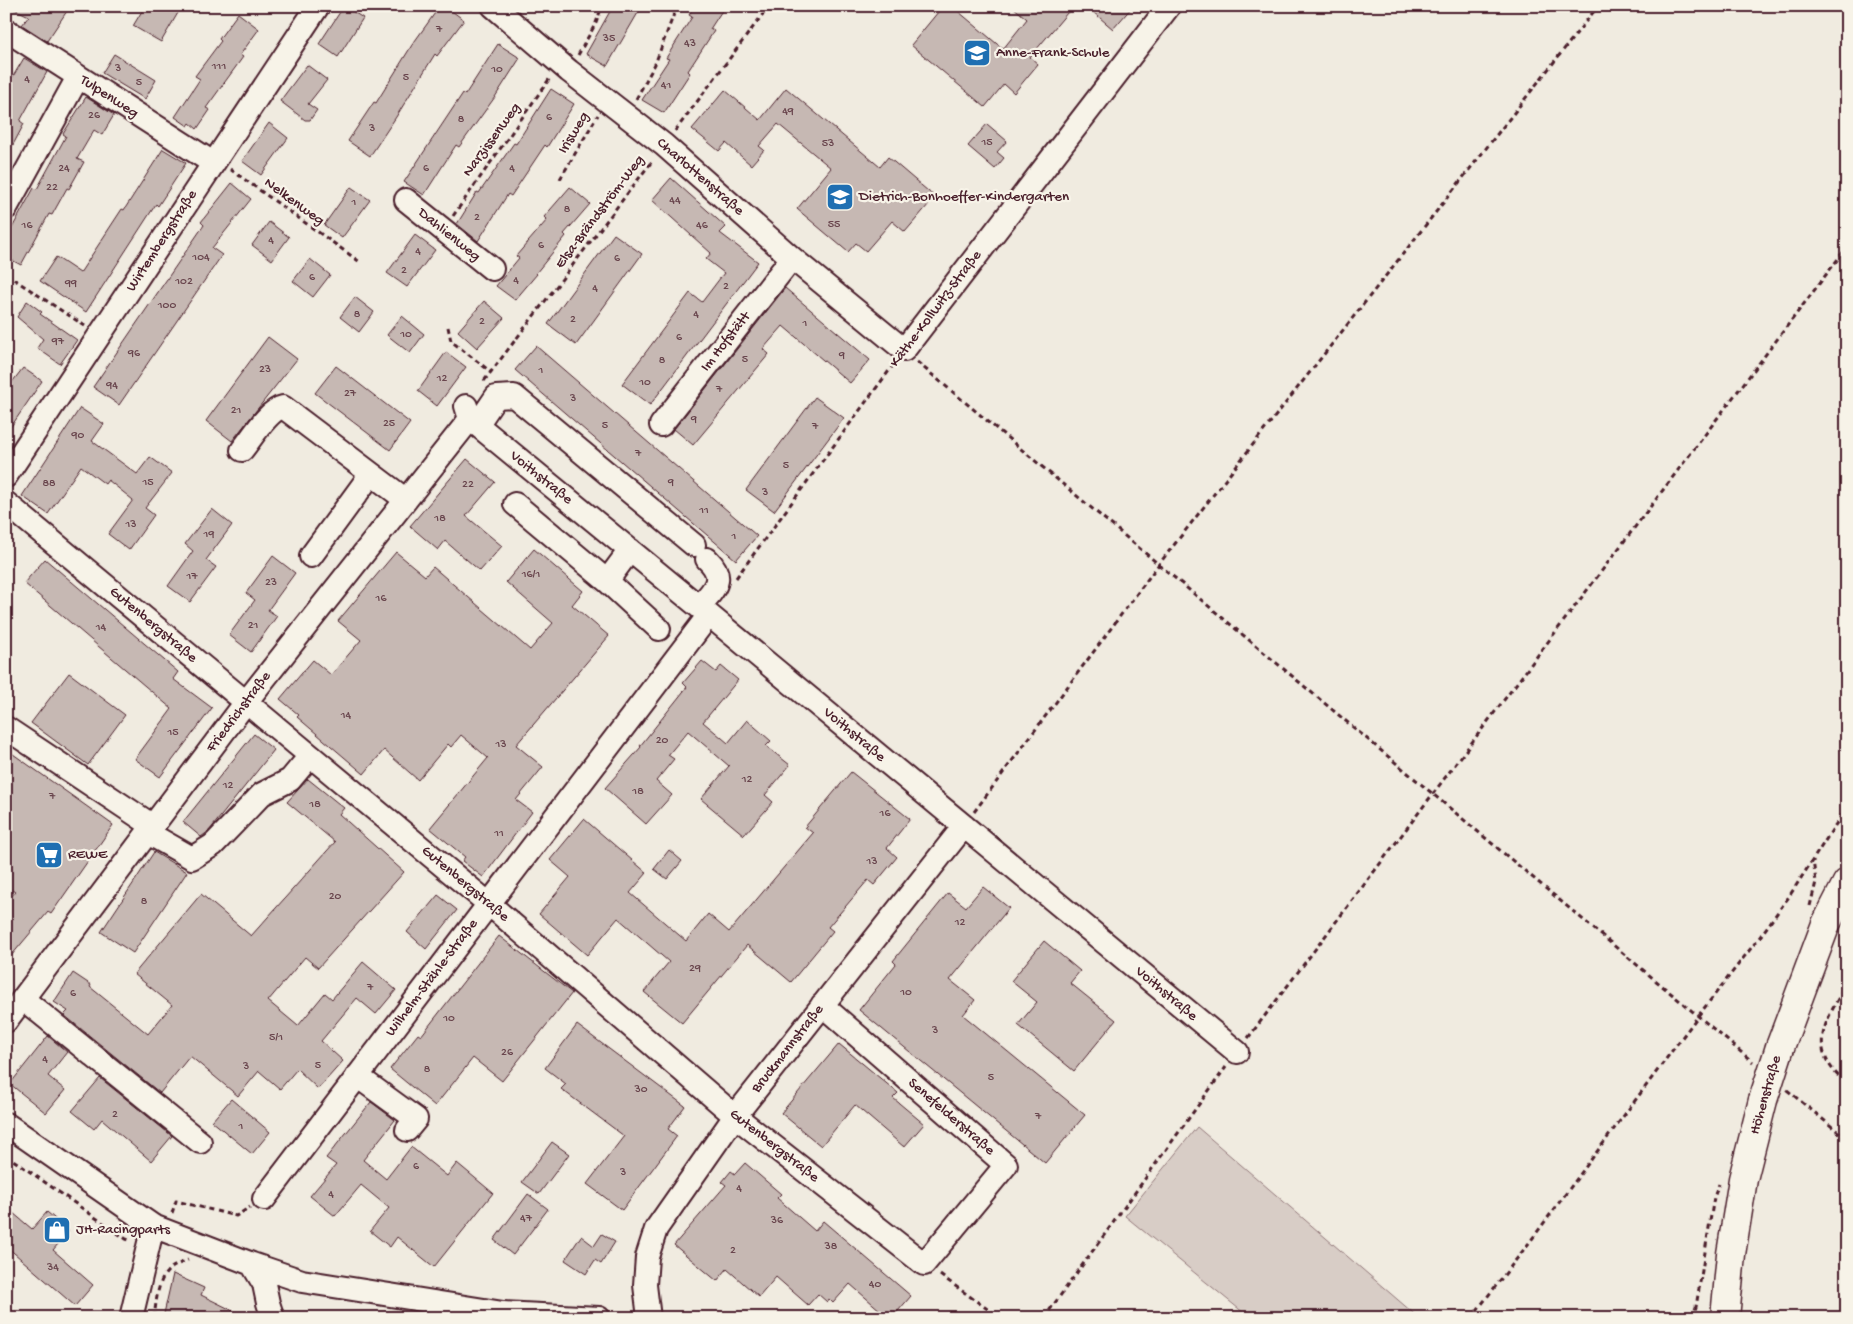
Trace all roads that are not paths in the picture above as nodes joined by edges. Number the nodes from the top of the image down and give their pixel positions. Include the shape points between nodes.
1 (318, 6) edge
2 (493, 6) edge
3 (1169, 6) edge
4 (6, 30) edge
5 (78, 78) junction
6 (215, 161) junction
7 (406, 200) dead end
8 (6, 208) edge
9 (792, 258) junction
10 (492, 269) dead end
11 (904, 350) joint
12 (471, 416) junction
13 (661, 425) dead end
14 (242, 450) dead end
15 (371, 474) junction
16 (6, 476) edge
17 (406, 500) junction
18 (6, 503) edge
19 (515, 504) dead end
20 (630, 550) junction
21 (700, 552) joint
22 (311, 556) dead end
23 (608, 581) junction
24 (704, 610) junction
25 (658, 629) dead end
26 (246, 702) junction
27 (6, 728) edge
28 (310, 756) junction
29 (964, 826) junction
30 (150, 829) junction
31 (1847, 883) edge
32 (489, 904) junction
33 (23, 999) junction
34 (822, 1005) junction
35 (6, 1021) edge
36 (1237, 1052) dead end
37 (357, 1076) junction
38 (735, 1116) junction
39 (6, 1124) edge
40 (407, 1130) dead end
41 (200, 1142) dead end
42 (264, 1199) road end
43 (152, 1226) junction
44 (252, 1264) junction
45 (924, 1264) joint
46 (1724, 1316) edge
47 (556, 1317) edge
48 (132, 1318) edge
49 (273, 1318) edge
50 (598, 1318) edge
51 (649, 1318) edge

1 - 6 street, Wirtembergstraße
2 - 9 street, Charlottenstraße via 664,145
3 - 11 street, Käthe-Kollwitz-Straße
4 - 5 street, Tulpenweg
5 - 6 street, Tulpenweg
5 - 8 street
6 - 16 street, Wirtembergstraße
7 - 10 street, Dahlienweg
9 - 11 street, Charlottenstraße
9 - 13 street, Im Hofstätt
12 - 17 street, Friedrichstraße
12 - 20 street, Voithstraße
12 - 21 street, Friedrichstraße via 496,397 514,396
14 - 15 street via 268,416 283,407
15 - 17 street
15 - 22 street
17 - 26 street, Friedrichstraße
18 - 26 street, Gutenbergstraße
19 - 23 street
20 - 23 street
20 - 24 street, Voithstraße
21 - 24 street, Wilhelm-Stähle-Straße via 714,566 718,577
23 - 25 street
24 - 29 street, Voithstraße
24 - 32 street, Wilhelm-Stähle-Straße
26 - 28 street, Gutenbergstraße
26 - 30 street, Friedrichstraße
27 - 30 street
28 - 30 street via 290,780 262,794 213,845 192,858
28 - 32 street, Gutenbergstraße
29 - 34 street, Bruckmannstraße
29 - 36 street, Voithstraße
30 - 33 street, Friedrichstraße
31 - 46 main road, Höhenstraße, bridge via 1826,924 1763,1100 1743,1179
32 - 37 street, Wilhelm-Stähle-Straße
32 - 38 street, Gutenbergstraße
33 - 35 street, Friedrichstraße
33 - 41 street
34 - 38 street, Bruckmannstraße
34 - 45 street, Senefelderstraße via 1006,1165
37 - 40 street via 416,1119
37 - 42 street, Wilhelm-Stähle-Straße
38 - 45 street, Gutenbergstraße
38 - 51 street, Bruckmannstraße via 656,1229 647,1257 645,1285
39 - 43 street
43 - 44 street
43 - 48 street
44 - 47 street via 311,1283 502,1313
44 - 49 street via 264,1284
47 - 50 street

